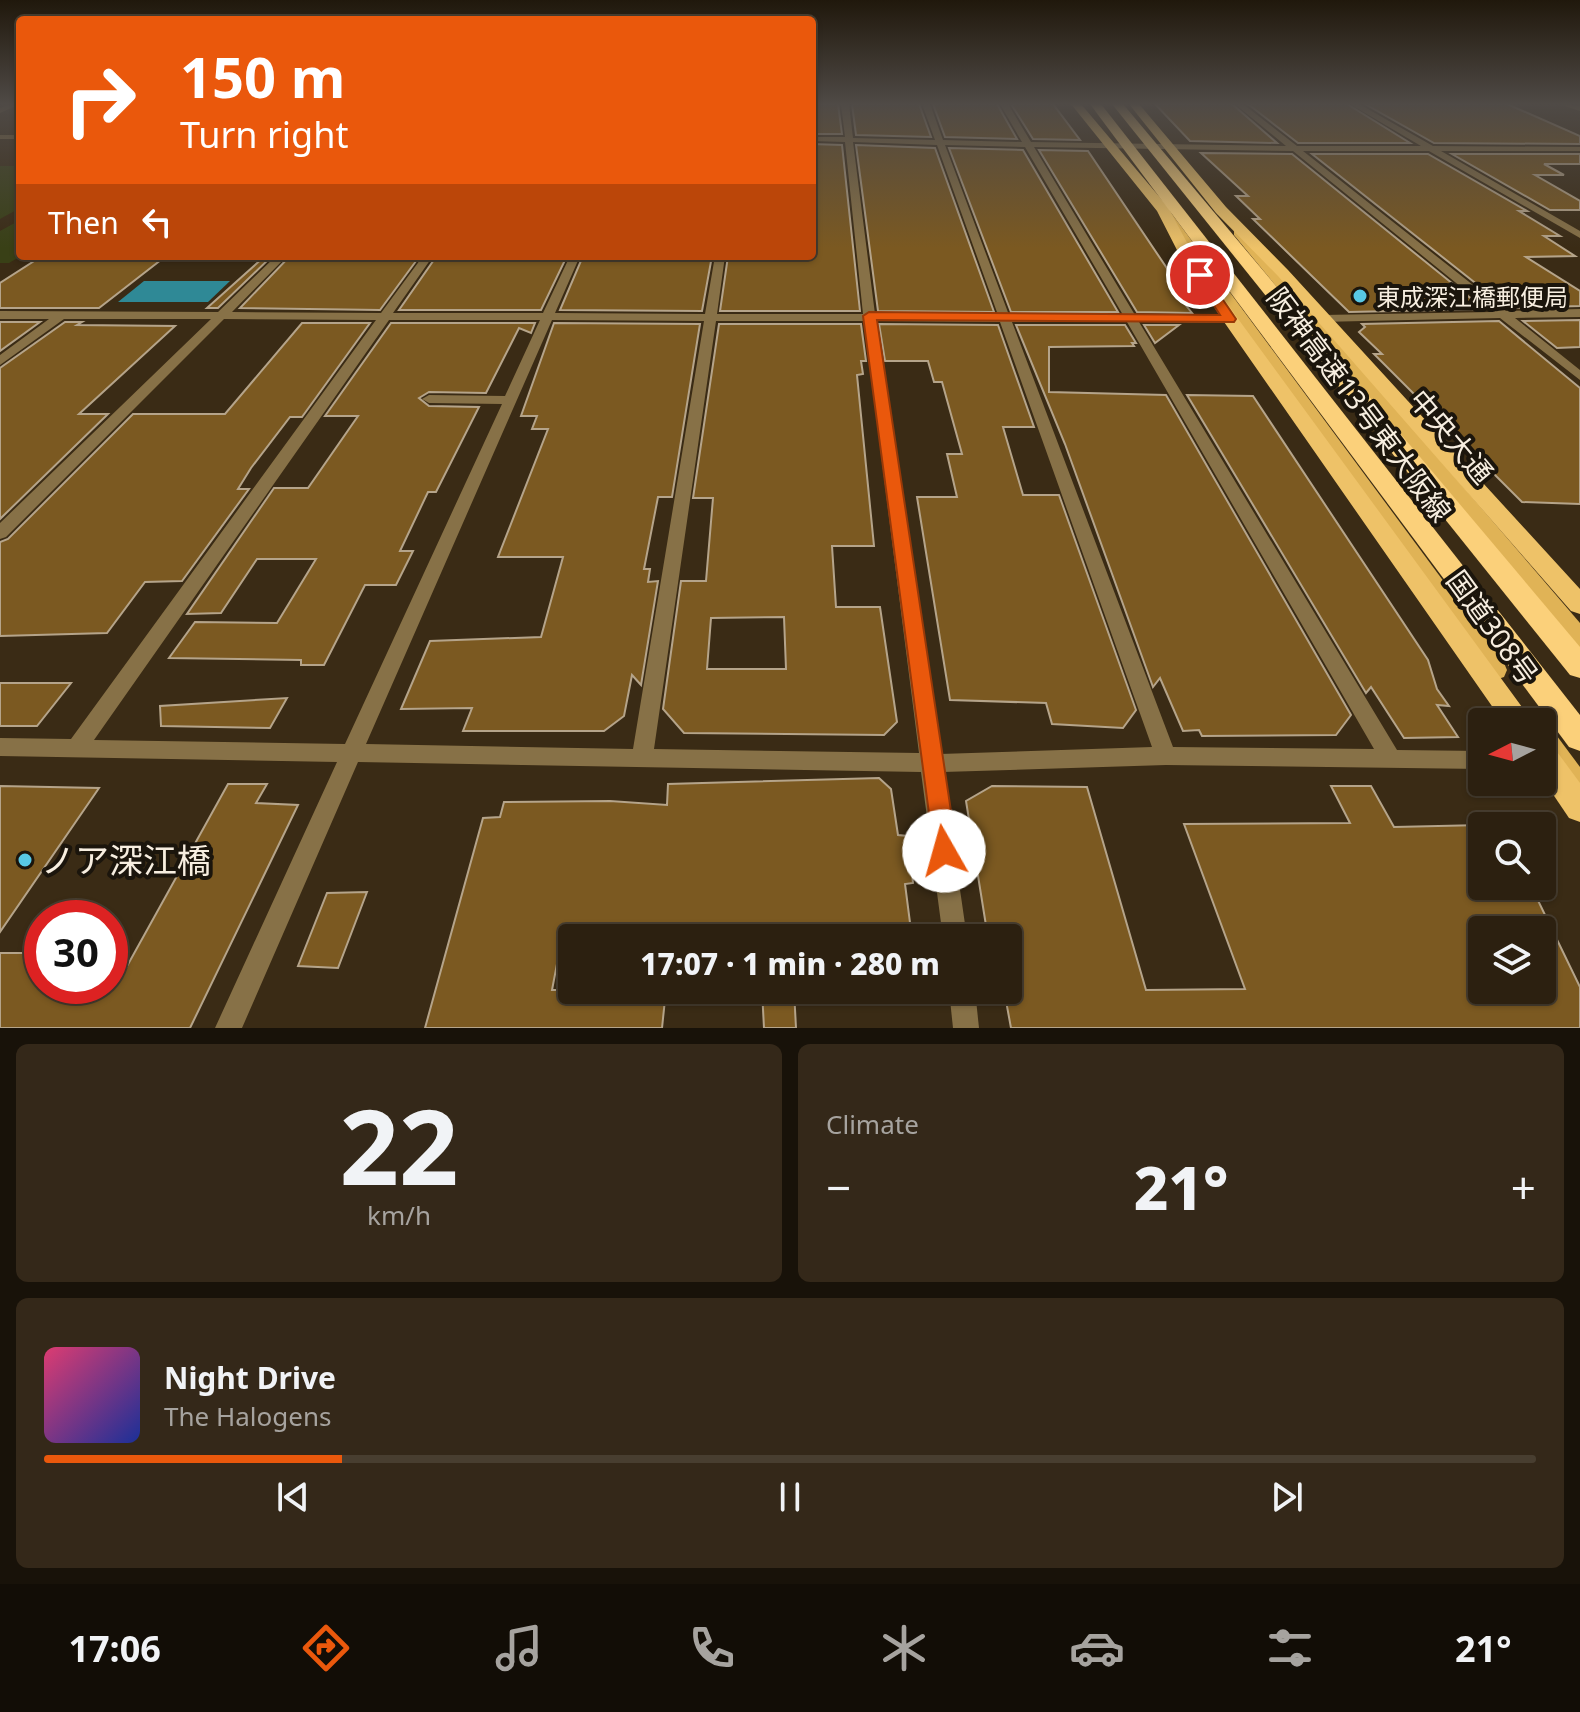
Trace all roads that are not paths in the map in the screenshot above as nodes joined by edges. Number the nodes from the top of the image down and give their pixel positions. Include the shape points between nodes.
1 (851, 152) edge
2 (943, 152) edge
3 (1033, 152) edge
4 (1114, 152) edge
5 (1132, 152) edge
6 (1156, 152) edge
7 (1173, 152) edge
8 (1301, 152) edge
9 (1435, 152) edge
10 (1163, 210) junction
11 (1221, 210) junction
12 (1580, 235) edge
13 (278, 260) edge
14 (425, 260) edge
15 (573, 260) edge
16 (719, 260) edge
17 (1580, 313) edge
18 (0, 315) edge
19 (61, 315) junction
20 (1503, 315) junction
21 (219, 316) junction
22 (869, 316) junction
23 (382, 317) junction
24 (548, 317) junction
25 (712, 317) junction
26 (1005, 319) junction
27 (1134, 319) junction
28 (1230, 319) junction
29 (1323, 319) junction
30 (0, 361) edge
31 (1580, 376) edge
32 (429, 399) dead end
33 (510, 400) junction
34 (0, 533) edge
35 (1580, 605) edge
36 (1580, 639) edge
37 (1580, 667) edge
38 (1509, 708) edge
39 (1522, 708) edge
40 (1580, 738) edge
41 (0, 747) edge
42 (77, 747) junction
43 (351, 753) junction
44 (1166, 756) junction
45 (642, 759) junction
46 (1391, 759) junction
47 (1468, 760) edge
48 (933, 763) junction
49 (1556, 765) edge
50 (1556, 772) edge
51 (1580, 788) edge
52 (1580, 808) edge
53 (953, 924) edge
54 (963, 1004) edge
55 (228, 1028) edge
56 (966, 1028) edge

1 - 22 street
2 - 26 street
3 - 27 street
4 - 10 highway, 国道308号
5 - 40 highway, 阪神高速13号東大阪線
6 - 37 highway, 阪神高速13号東大阪線
7 - 11 highway
8 - 20 street
9 - 12 street
10 - 28 highway, 国道308号
10 - 39 main road
11 - 29 highway
11 - 36 main road, 中央大通
13 - 21 street
14 - 23 street
15 - 24 street
16 - 25 street
17 - 20 street
18 - 19 street
19 - 21 street
19 - 30 street
20 - 29 street
20 - 31 street
21 - 23 street
21 - 34 street
22 - 25 street
22 - 26 street
22 - 48 street
23 - 24 street
23 - 42 street
24 - 25 street
24 - 33 street
25 - 45 street
26 - 27 street
26 - 44 street
27 - 28 street
27 - 46 street
28 - 38 highway, 国道308号
29 - 35 highway
32 - 33 street
33 - 43 street
41 - 42 street
42 - 43 street
43 - 45 street
43 - 55 street
44 - 46 street
44 - 48 street
45 - 48 street
46 - 47 street
48 - 53 street
49 - 51 main road
50 - 52 highway
54 - 56 street

